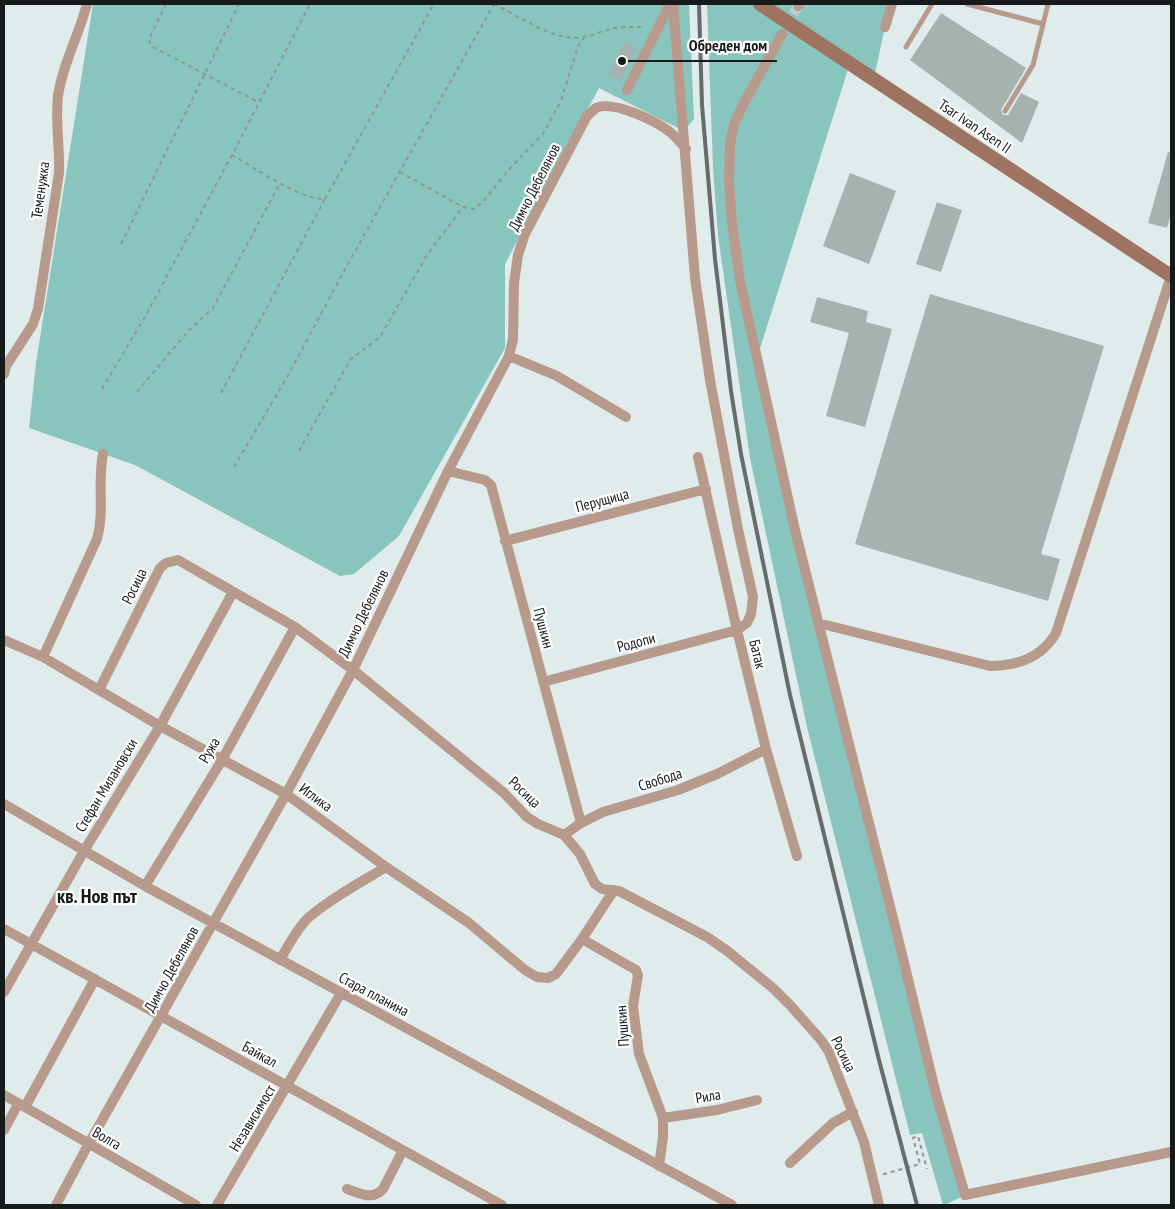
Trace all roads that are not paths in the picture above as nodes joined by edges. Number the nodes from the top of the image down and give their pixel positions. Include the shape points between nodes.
1 (87, 4) edge
2 (671, 4) edge
3 (760, 4) edge
4 (892, 4) edge
5 (932, 4) edge
6 (967, 4) edge
7 (1048, 4) edge
8 (1043, 24) junction
9 (885, 27) dead end
10 (782, 34) tunnel mouth
11 (906, 47) dead end
12 (627, 90) dead end
13 (1004, 112) dead end
14 (686, 149) junction
15 (1171, 275) edge
16 (509, 356) junction
17 (4, 374) edge
18 (626, 417) dead end
19 (103, 454) dead end
20 (698, 457) dead end
21 (448, 471) junction
22 (706, 489) junction
23 (505, 541) junction
24 (233, 592) junction
25 (818, 622) junction
26 (295, 627) junction
27 (737, 630) junction
28 (4, 640) edge
29 (43, 657) junction
30 (353, 670) junction
31 (543, 682) junction
32 (99, 690) junction
33 (160, 726) junction
34 (766, 750) junction
35 (222, 760) junction
36 (286, 794) junction
37 (4, 804) edge
38 (580, 823) junction
39 (564, 835) junction
40 (84, 851) junction
41 (797, 856) dead end
42 (386, 867) junction
43 (145, 886) junction
44 (614, 890) junction
45 (213, 924) junction
46 (4, 929) edge
47 (582, 939) junction
48 (31, 943) junction
49 (280, 960) junction
50 (95, 979) junction
51 (4, 992) edge
52 (341, 993) junction
53 (162, 1016) junction
54 (288, 1086) junction
55 (4, 1095) edge
56 (757, 1100) dead end
57 (22, 1106) junction
58 (853, 1112) junction
59 (663, 1118) junction
60 (4, 1130) edge
61 (88, 1145) junction
62 (403, 1150) junction
63 (1171, 1152) edge
64 (790, 1164) dead end
65 (659, 1166) junction
66 (348, 1189) dead end
67 (56, 1205) edge
68 (196, 1205) edge
69 (217, 1205) edge
70 (502, 1205) edge
71 (732, 1205) edge
72 (879, 1205) edge

1 - 17 street, Теменужка via 58,96 59,174 38,310
2 - 12 street
2 - 14 street
3 - 15 main road, Tsar Ivan Asen II
4 - 9 street
5 - 11 lane
6 - 8 lane
7 - 8 lane
8 - 13 lane via 1033,65
10 - 25 street via 734,124 729,181 742,290
14 - 16 street, Димчо Дебелянов via 672,133 643,116 604,106 596,108 588,116 525,234 518,255
14 - 27 street via 696,278 710,380 753,597 747,623
15 - 25 street via 1056,633 1042,650 1006,666 990,666
16 - 18 street via 557,376
16 - 21 street, Димчо Дебелянов
19 - 29 street via 99,487 101,526
20 - 22 street, Батак
21 - 23 street, Пушкин via 491,484
21 - 30 street, Димчо Дебелянов
22 - 23 street, Перущица
22 - 27 street, Батак
23 - 31 street, Пушкин
24 - 26 street, Росица
24 - 32 street, Росица via 178,560 166,563 160,568
24 - 33 street, Стефан Милановски
25 - 63 street via 936,1094 965,1194
26 - 30 street, Росица
26 - 35 street, Ружа
27 - 31 street, Родопи
27 - 34 street, Батак
28 - 29 street, Иглика
29 - 32 street, Иглика
30 - 36 street, Димчо Дебелянов
30 - 39 street, Росица via 504,793 527,817
31 - 38 street, Пушкин
32 - 33 street, Иглика
33 - 35 street, Иглика
33 - 40 street, Стефан Милановски
34 - 38 street, Свобода via 686,787 602,812
34 - 41 street, Батак
35 - 36 street, Иглика
35 - 43 street, Ружа
36 - 42 street, Иглика
36 - 45 street, Димчо Дебелянов
37 - 40 street, Стара планина
38 - 39 street, Свобода
39 - 44 street, Росица via 580,854 595,884 602,889
40 - 43 street, Стара планина
40 - 48 street, Стефан Милановски
42 - 47 street, Иглика via 469,923 537,977 548,978 556,974
42 - 49 street via 308,919
43 - 45 street, Стара планина
44 - 47 street
44 - 58 street, Росица via 707,937 773,988 825,1046
45 - 49 street, Стара планина
45 - 53 street, Димчо Дебелянов
46 - 48 street, Байкал
47 - 59 street, Пушкин via 636,970 633,1006 639,1054
48 - 50 street, Байкал
48 - 51 street, Стефан Милановски
49 - 52 street, Стара планина
50 - 53 street, Байкал
50 - 57 street
52 - 54 street, Независимост
52 - 65 street, Стара планина
53 - 54 street, Байкал
53 - 61 street, Димчо Дебелянов
54 - 62 street, Байкал
54 - 69 street, Независимост
55 - 57 street, Волга
56 - 59 street, Рила
57 - 60 street
57 - 61 street, Волга
58 - 64 street via 833,1123
58 - 72 street, Росица via 864,1142
59 - 65 street, Пушкин
61 - 67 street, Димчо Дебелянов
61 - 68 street, Волга
62 - 66 street via 378,1194 371,1196
62 - 70 street, Байкал
65 - 71 street, Стара планина

